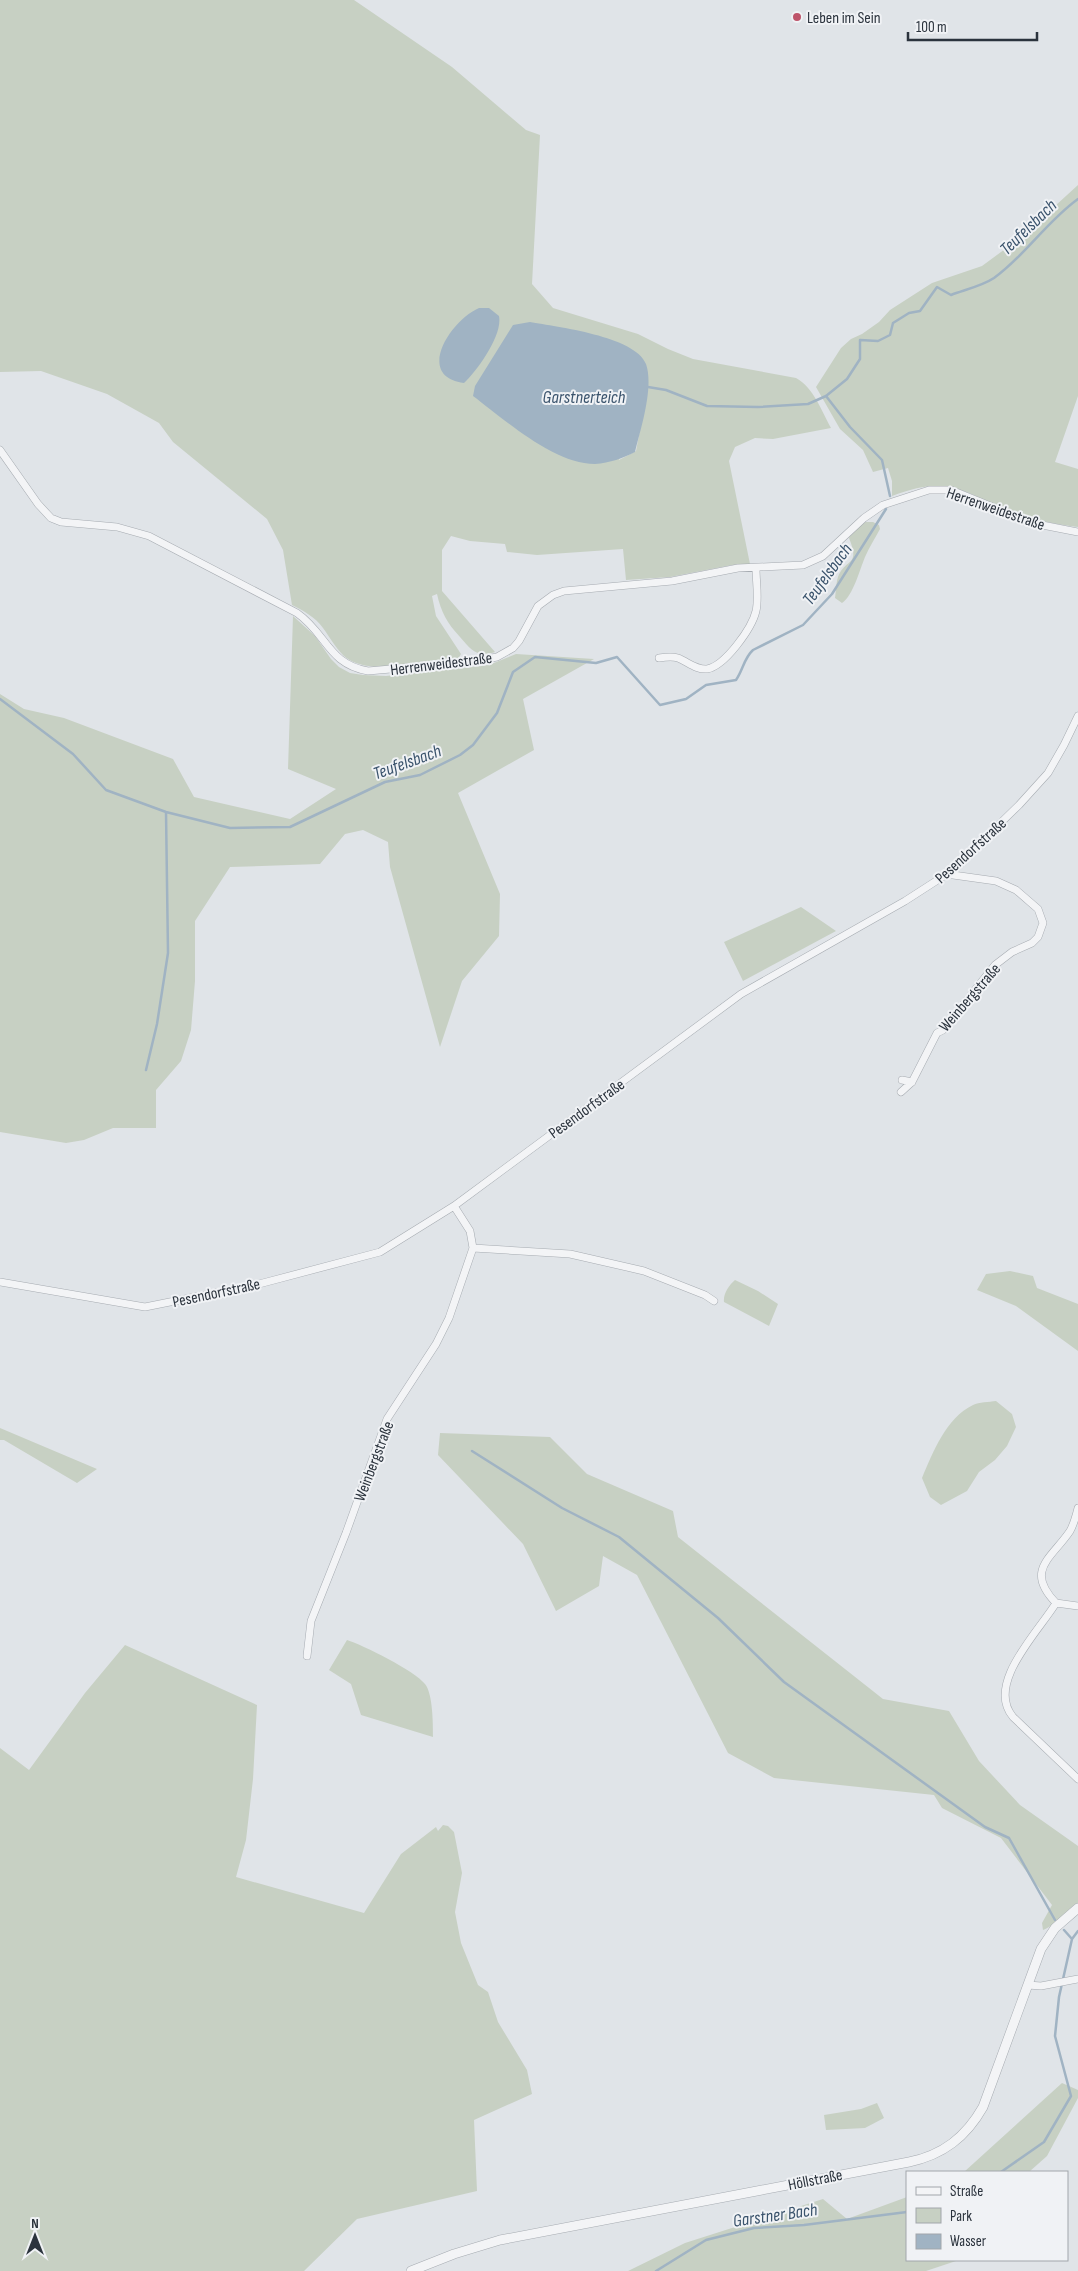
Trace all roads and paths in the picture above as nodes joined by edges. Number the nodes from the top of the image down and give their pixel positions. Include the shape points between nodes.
1 (0, 450) edge
2 (1078, 532) edge
3 (756, 568) junction
4 (659, 658) dead end
5 (1078, 716) edge
6 (950, 872) junction
7 (902, 1080) dead end
8 (912, 1082) junction
9 (901, 1092) dead end
10 (454, 1206) junction
11 (473, 1248) junction
12 (0, 1282) edge
13 (714, 1301) dead end
14 (1078, 1508) edge
15 (1056, 1604) junction
16 (1078, 1606) edge
17 (307, 1656) dead end
18 (1078, 1779) edge
19 (1078, 1908) edge
20 (1078, 1979) edge
21 (1028, 1985) junction
22 (411, 2271) edge

1 - 3 street, Herrenweidestraße via 51,518 61,522 117,527 149,536 297,613 313,625 339,659 368,671 497,657 519,641 538,606 564,591 672,582
2 - 3 street, Herrenweidestraße via 1032,523 951,490 928,490 883,504 814,561 790,567
3 - 4 street via 754,618 722,662 702,669 677,658
5 - 6 street, Pesendorfstraße via 1048,773
6 - 8 street, Weinbergstraße via 996,881 1016,890 1038,909 1042,930 1032,943 994,965 943,1030 937,1033
6 - 10 street, Pesendorfstraße via 741,994
7 - 8 street
8 - 9 street, Weinbergstraße
10 - 11 street via 470,1231
10 - 12 street, Pesendorfstraße via 380,1252 259,1284 145,1307
11 - 13 street via 570,1254 644,1271
11 - 17 street, Weinbergstraße via 449,1318 436,1344 387,1419 311,1621
14 - 15 street via 1071,1530 1042,1567 1044,1586
15 - 16 street
15 - 18 street via 1013,1666 1006,1690 1006,1704 1013,1717
19 - 21 street, Höllstraße via 1064,1918 1048,1937 1034,1964
20 - 21 street
21 - 22 street, Höllstraße via 983,2107 969,2128 942,2151 914,2161 500,2240

